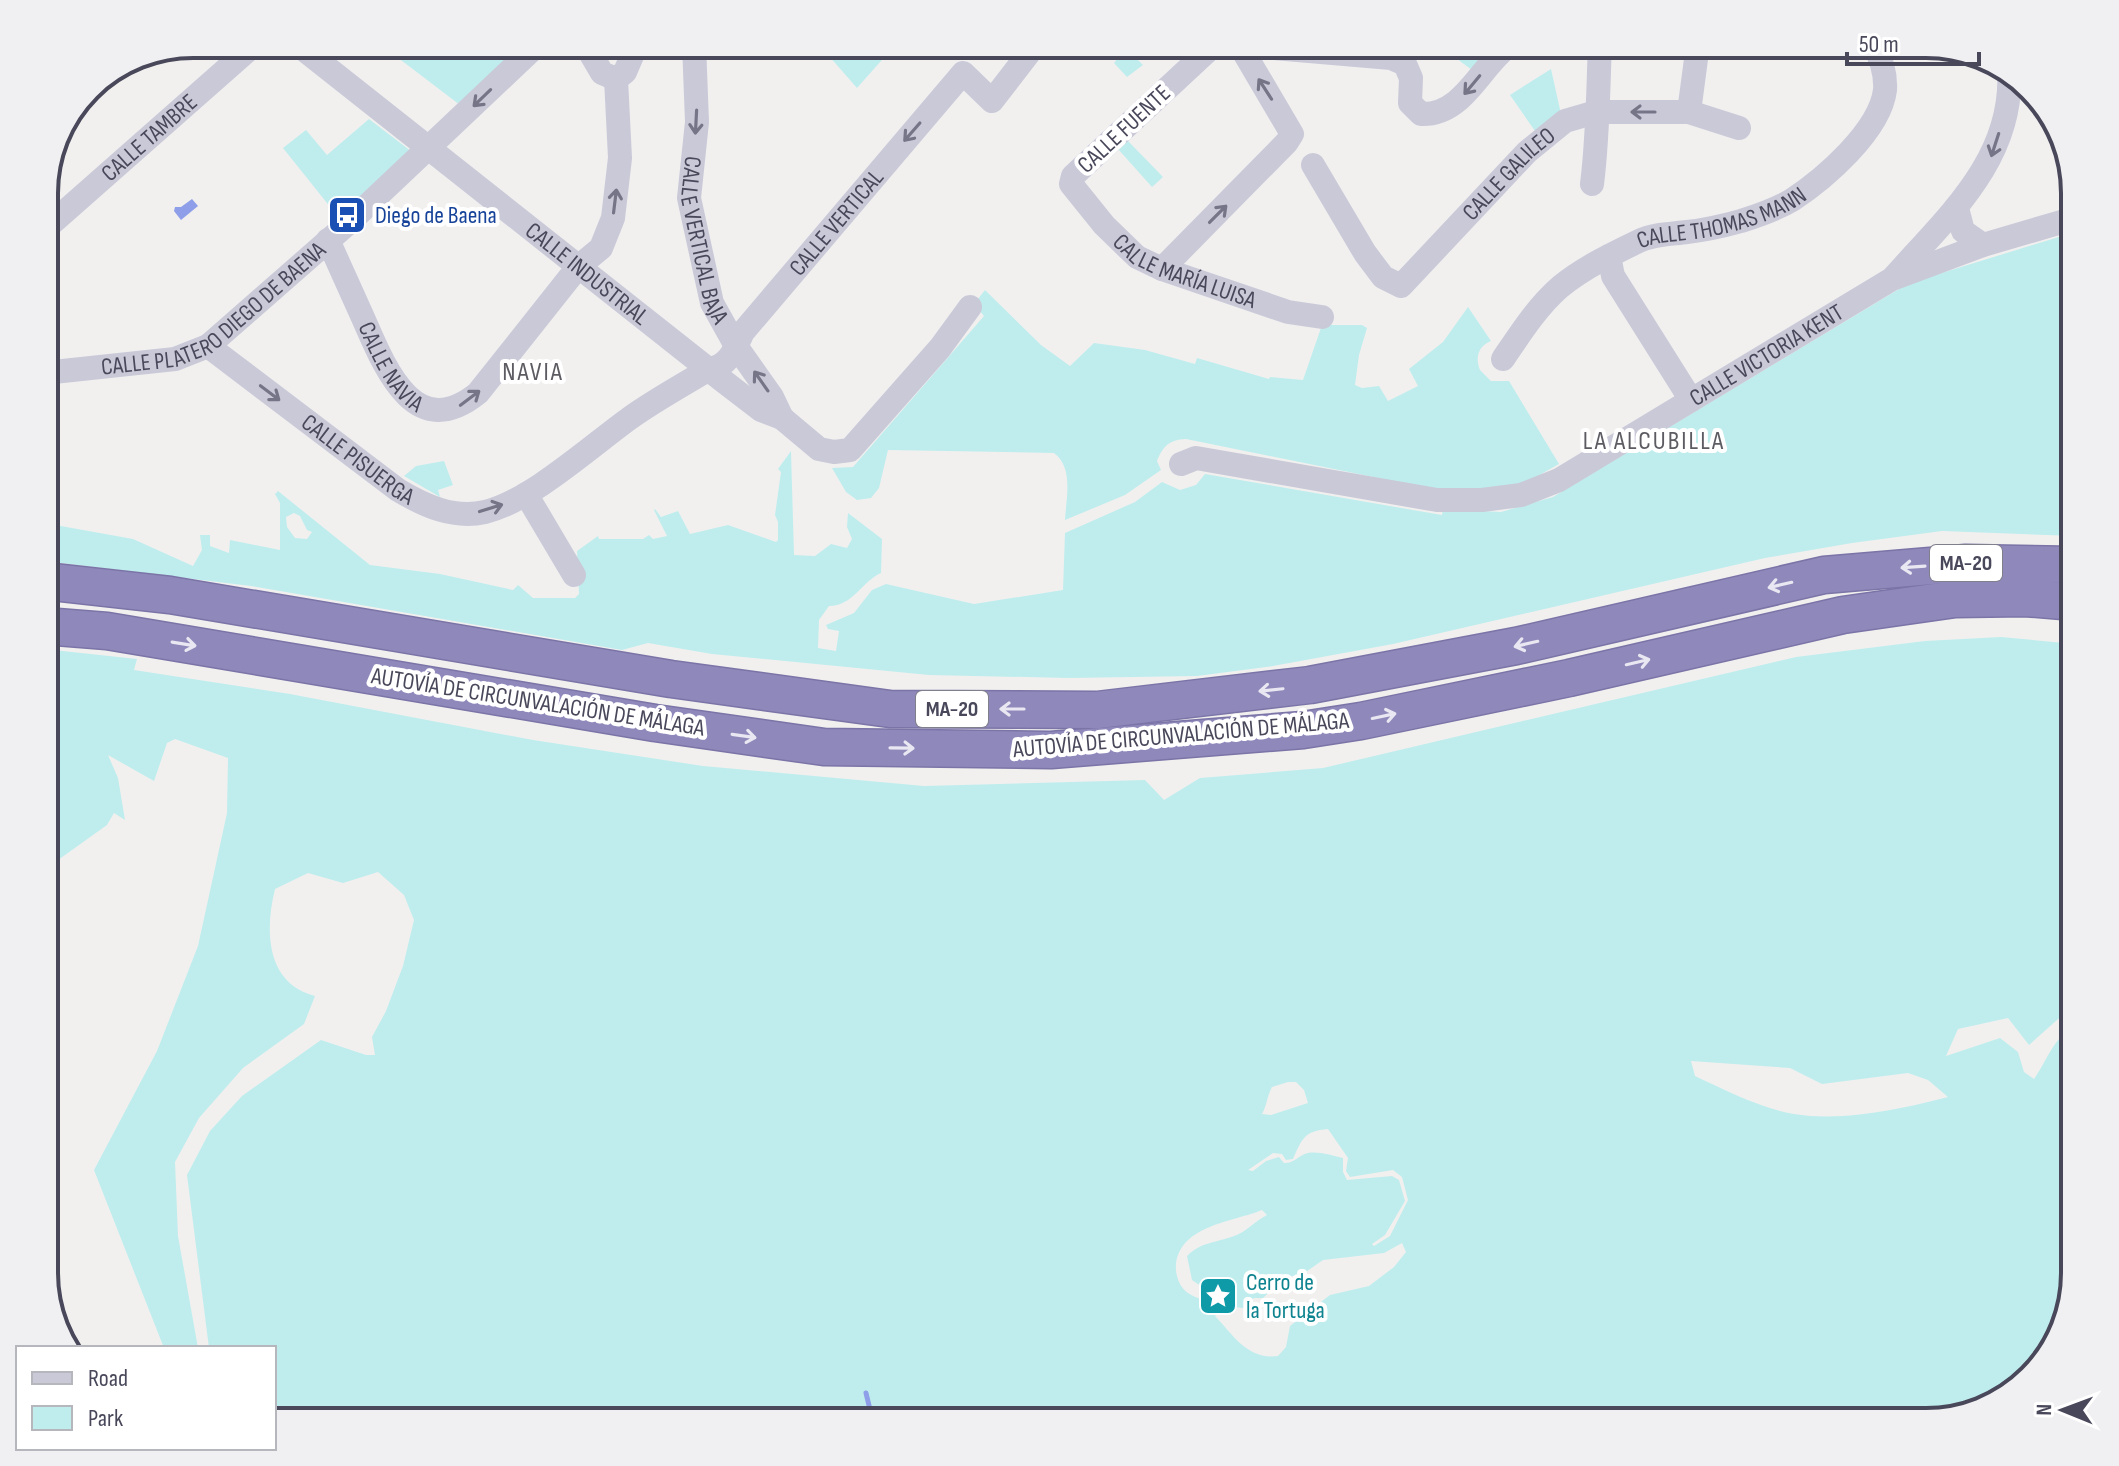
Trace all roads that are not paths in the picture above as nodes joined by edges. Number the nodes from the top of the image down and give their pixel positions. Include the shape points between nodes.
1 (239, 58) edge
2 (315, 58) edge
3 (523, 58) edge
4 (593, 58) edge
5 (631, 58) edge
6 (695, 58) edge
7 (1025, 58) edge
8 (1200, 58) edge
9 (1247, 58) edge
10 (1391, 58) edge
11 (1494, 58) edge
12 (1599, 58) edge
13 (1696, 58) edge
14 (1880, 58) edge
15 (616, 79) junction
16 (2010, 88) edge
17 (1596, 112) junction
18 (1689, 112) junction
19 (1739, 128) dead end
20 (429, 149) junction
21 (1313, 165) dead end
22 (1071, 184) joint
23 (1592, 184) dead end
24 (1957, 208) junction
25 (58, 218) edge
26 (2061, 222) edge
27 (328, 240) junction
28 (1983, 245) junction
29 (1609, 256) junction
30 (578, 267) junction
31 (1162, 269) junction
32 (1892, 279) junction
33 (970, 307) dead end
34 (1322, 317) dead end
35 (208, 346) junction
36 (736, 346) junction
37 (1503, 359) dead end
38 (709, 369) junction
39 (58, 372) edge
40 (1691, 400) junction
41 (779, 417) junction
42 (1181, 464) dead end
43 (526, 494) junction
44 (2061, 565) edge
45 (574, 575) dead end
46 (58, 583) edge
47 (2061, 601) edge
48 (1911, 606) junction
49 (2061, 620) edge
50 (58, 627) edge

1 - 25 street, CALLE TAMBRE
2 - 20 street, CALLE INDUSTRIAL
3 -> 20 street, CALLE PLATERO DIEGO DE BAENA
4 - 15 street via 602,73
5 - 15 street
6 -> 36 street, CALLE VERTICAL BAJA via 697,122 689,198 712,303
7 -> 36 street, CALLE VERTICAL via 992,101 963,73
8 - 22 street, CALLE FUENTE via 1073,176
31 -> 9 street via 1292,134
11 -> 10 street via 1469,91 1429,114 1421,114 1410,103 1411,78 1405,64
12 - 17 street
13 - 18 street
14 - 29 street, CALLE THOMAS MANN via 1885,92 1877,114 1834,167 1790,201 1710,229 1644,239
30 -> 15 street, CALLE NAVIA via 601,248 613,218 620,158
16 -> 24 street via 1991,159
18 -> 17 street, CALLE GALILEO
17 - 21 street, CALLE GALILEO via 1565,121 1527,152 1401,286 1383,277 1365,253
17 - 23 street
18 - 19 street, CALLE GALILEO
20 - 27 street, CALLE PLATERO DIEGO DE BAENA
20 - 30 street, CALLE INDUSTRIAL
22 - 31 street, CALLE MARÍA LUISA via 1137,257
24 - 28 street via 1963,231
24 - 32 street
26 - 28 street, CALLE VICTORIA KENT
27 -> 30 street, CALLE NAVIA via 399,389 419,406 448,410 478,393
27 - 35 street, CALLE PLATERO DIEGO DE BAENA
28 - 32 street, CALLE VICTORIA KENT
29 - 37 street, CALLE THOMAS MANN via 1559,288
29 - 40 street via 1613,276
30 - 38 street, CALLE INDUSTRIAL
31 - 34 street, CALLE MARÍA LUISA via 1288,312
32 - 40 street, CALLE VICTORIA KENT
33 - 41 street, CALLE INDUSTRIAL via 850,450 819,449
35 - 39 street, CALLE PLATERO DIEGO DE BAENA via 175,359
35 -> 43 street, CALLE PISUERGA via 424,505 451,513 485,512
36 - 38 street, CALLE VERTICAL via 720,368
41 -> 36 street, CALLE VERTICAL BAJA via 772,397
38 - 41 street, CALLE INDUSTRIAL via 761,410
38 - 43 street, CALLE PISUERGA via 634,415
40 - 42 street, CALLE VICTORIA KENT via 1559,480 1508,497 1437,500 1196,458
43 - 45 street
44 -> 46 highway, AUTOVÍA DE CIRCUNVALACIÓN DE MÁLAGA / MA-20 via 1966,563 1824,575 1516,646 1310,685 1097,710 890,709 671,679 170,595
47 - 48 highway, AUTOVÍA DE CIRCUNVALACIÓN DE MÁLAGA / MA-20 via 1955,599
48 - 49 highway
50 -> 48 highway, AUTOVÍA DE CIRCUNVALACIÓN DE MÁLAGA / MA-20 via 824,747 1051,750 1332,726 1843,615

